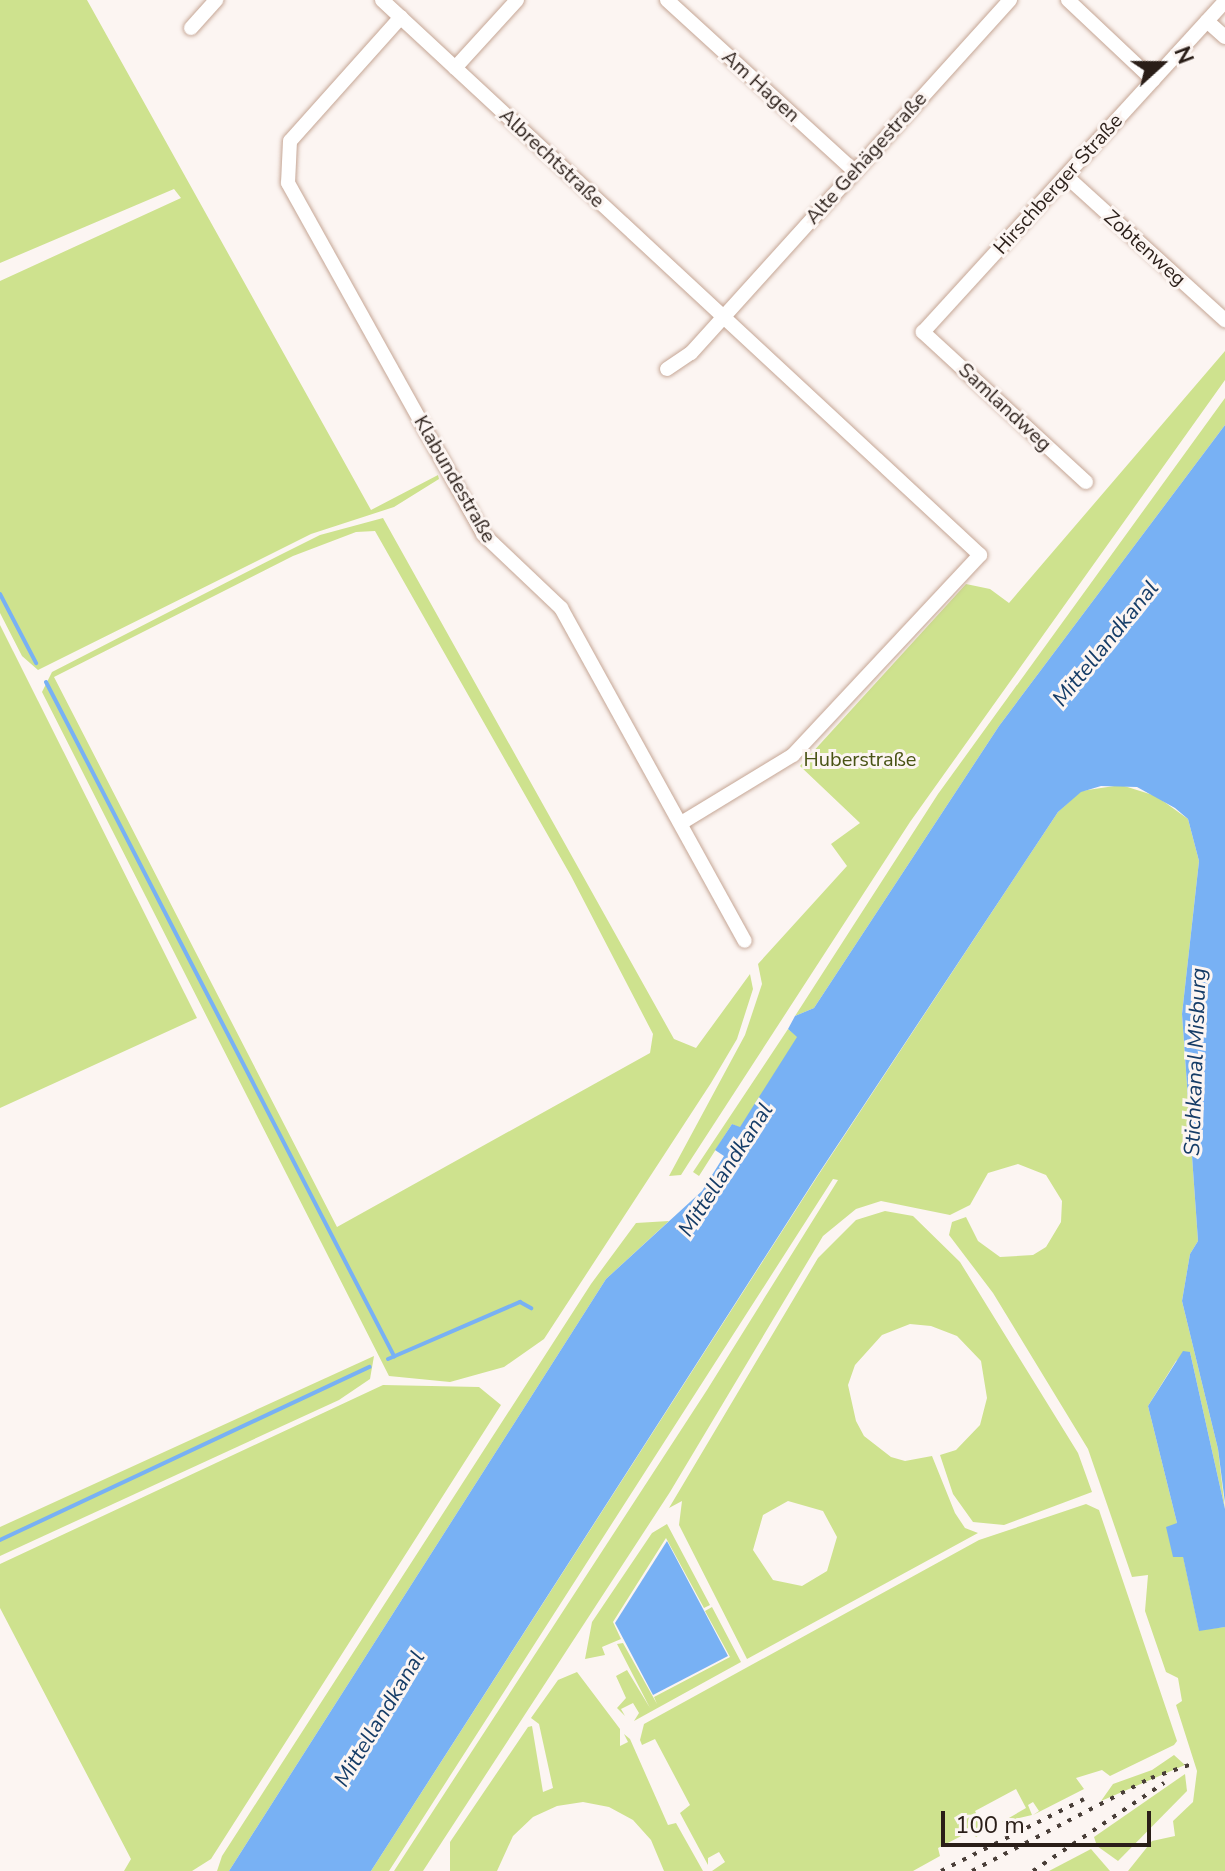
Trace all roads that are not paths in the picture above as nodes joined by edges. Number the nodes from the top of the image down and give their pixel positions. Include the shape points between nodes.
1 (216, 0) edge
2 (382, 0) edge
3 (517, 0) edge
4 (667, 0) edge
5 (1010, 0) edge
6 (1068, 0) edge
7 (1225, 1) edge
8 (401, 17) junction
9 (1207, 21) junction
10 (191, 28) dead end
11 (1225, 37) edge
12 (455, 68) junction
13 (1153, 80) junction
14 (854, 171) junction
15 (1066, 176) junction
16 (723, 316) junction
17 (1225, 320) edge
18 (923, 332) joint
19 (667, 369) dead end
20 (1086, 482) dead end
21 (681, 823) junction
22 (745, 941) dead end

1 - 10 street
2 - 8 street, Albrechtstraße
3 - 12 street
4 - 14 street, Am Hagen
5 - 14 street, Alte Gehägestraße
6 - 13 street
7 - 9 street, Hirschberger Straße
8 - 12 street, Albrechtstraße
8 - 21 street, Klabundestraße via 290,141 288,183 483,534 561,608
9 - 11 street
9 - 13 street, Hirschberger Straße
12 - 16 street, Albrechtstraße
13 - 15 street, Hirschberger Straße
14 - 16 street, Alte Gehägestraße
15 - 17 street, Zobtenweg
15 - 18 street, Hirschberger Straße
16 - 19 street via 691,353
16 - 21 street, Albrechtstraße via 980,555 793,755
18 - 20 street, Samlandweg
21 - 22 street, Klabundestraße

